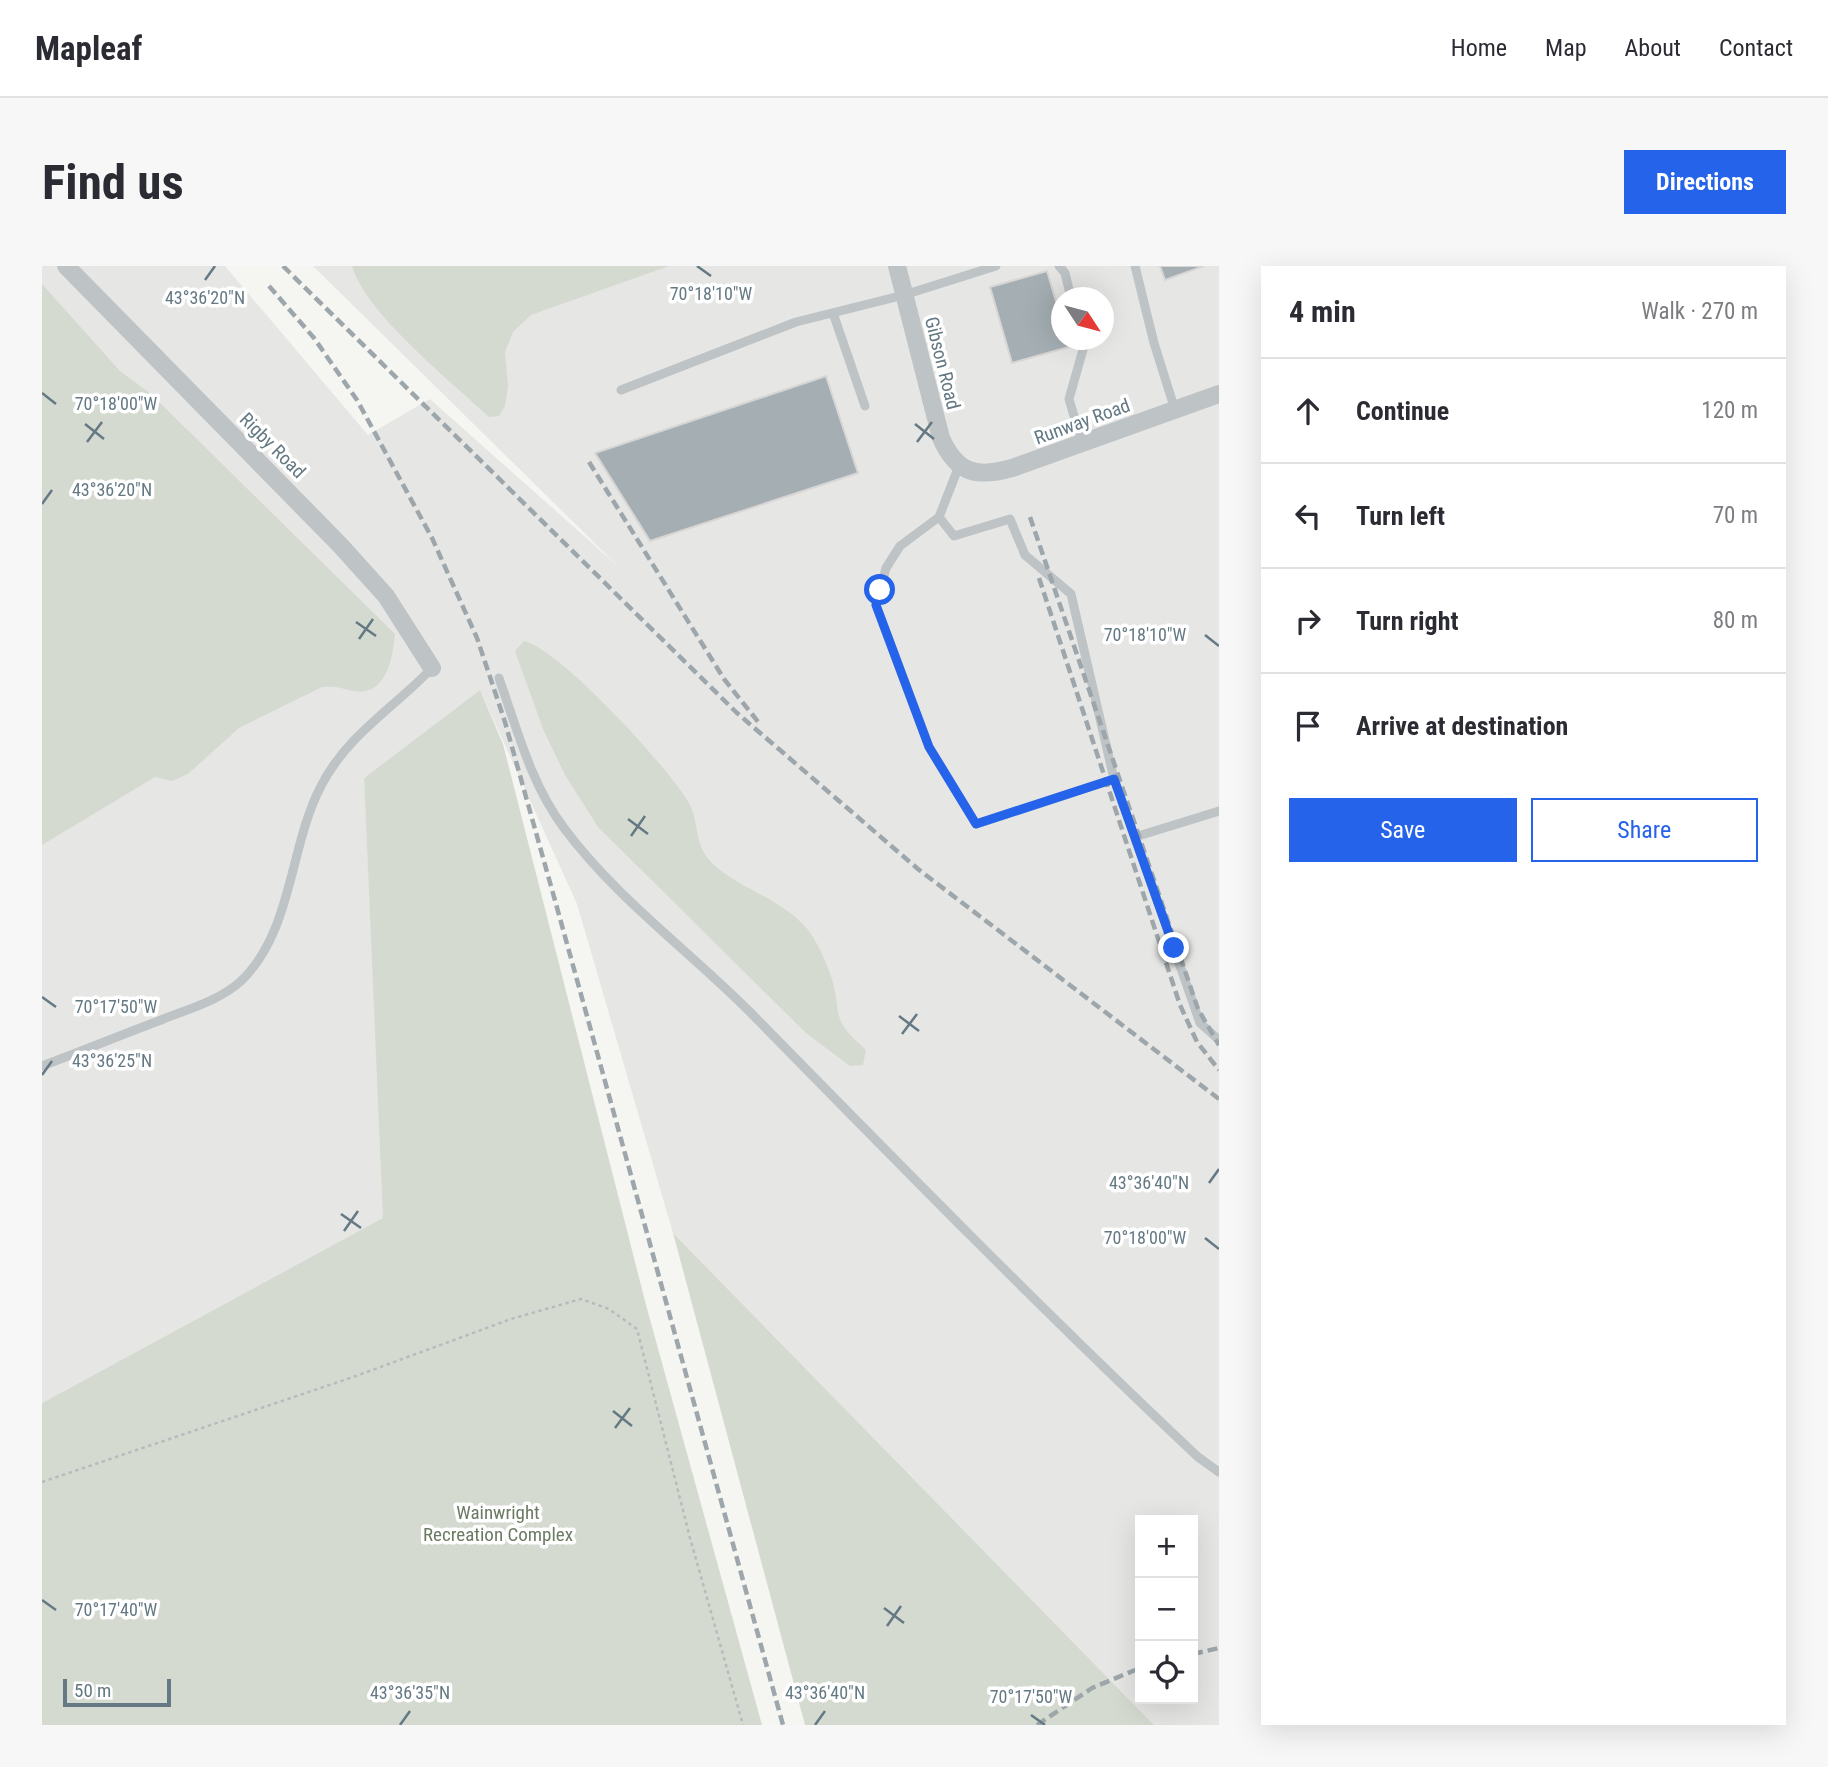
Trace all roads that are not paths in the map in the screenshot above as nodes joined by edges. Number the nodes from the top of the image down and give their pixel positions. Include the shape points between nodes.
1 (66, 266) edge
2 (897, 266) edge
3 (996, 266) edge
4 (1059, 266) edge
5 (1135, 266) edge
6 (1068, 287) edge
7 (904, 295) junction
8 (833, 313) junction
9 (1083, 350) edge
10 (621, 390) dead end
11 (1219, 394) edge
12 (865, 406) dead end
13 (1175, 410) junction
14 (1082, 443) junction
15 (960, 466) junction
16 (939, 517) junction
17 (432, 668) joint
18 (499, 678) dead end
19 (1114, 779) junction
20 (1219, 811) edge
21 (1135, 837) junction
22 (1219, 1040) edge
23 (42, 1066) edge
24 (1219, 1472) edge

1 - 17 street, Rigby Road via 340,545 386,596
2 - 7 street, Gibson Road
3 - 7 lane
4 - 6 lane
5 - 13 lane
7 - 8 lane
7 - 15 street, Gibson Road via 941,438
8 - 10 lane via 796,322
8 - 12 lane
9 - 14 lane via 1069,399
11 - 13 street, Runway Road
13 - 14 street, Runway Road
14 - 15 street, Runway Road via 992,474
15 - 16 lane
16 - 19 lane via 954,536 1010,519 1025,555 1071,594
16 - 19 lane via 900,546 886,568 876,605 929,747 976,824
17 - 23 lane via 356,736 332,767 312,804 274,927 240,982 213,999
18 - 24 lane via 543,796 600,871 740,1002 1060,1327
19 - 21 lane
20 - 21 lane
21 - 22 lane via 1200,1023

